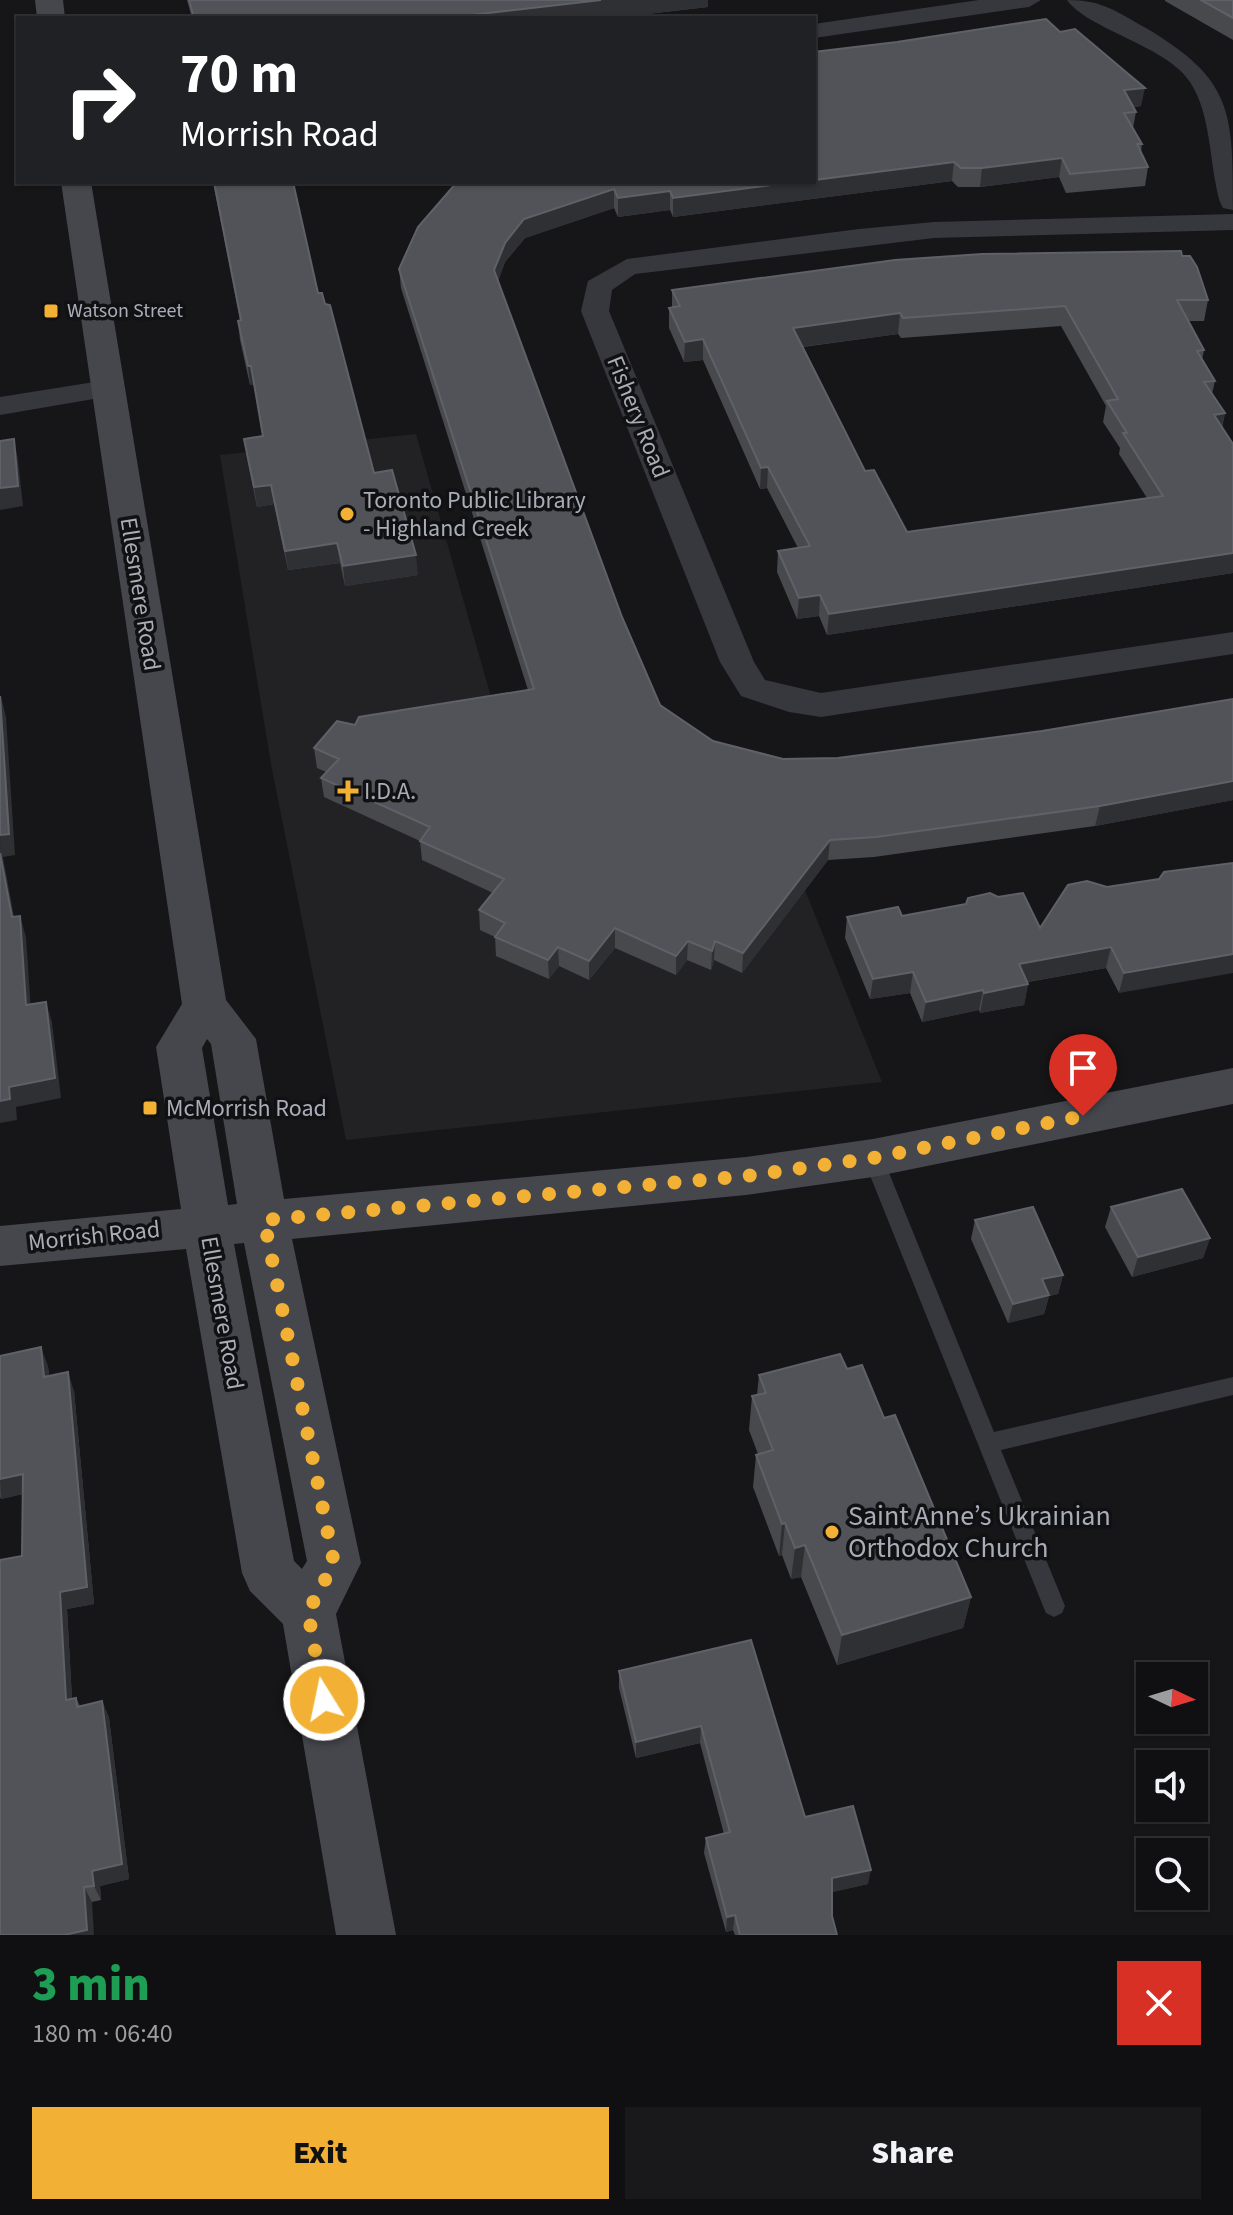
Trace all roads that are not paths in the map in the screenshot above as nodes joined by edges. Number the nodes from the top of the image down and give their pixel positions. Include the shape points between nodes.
1 (1029, 0) edge
2 (1079, 0) edge
3 (816, 31) edge
4 (76, 184) edge
5 (1233, 202) edge
6 (1233, 222) edge
7 (107, 389) junction
8 (0, 406) edge
9 (1233, 643) edge
10 (205, 1005) junction
11 (1233, 1086) edge
12 (873, 1158) junction
13 (264, 1220) junction
14 (207, 1226) junction
15 (0, 1246) edge
16 (1233, 1386) edge
17 (989, 1443) junction
18 (1054, 1606) dead end
19 (308, 1612) junction
20 (366, 1935) edge

1 - 3 street
2 - 5 street via 1202,78
4 - 7 main road, Ellesmere Road
6 - 9 street, Fishery Road via 934,230 627,267 598,287 595,311 737,662 753,688 821,705
7 - 8 street
7 - 10 main road, Ellesmere Road
10 - 13 main road via 233,1039
10 - 14 main road, Ellesmere Road via 179,1047
11 - 12 main road, Morrish Road
12 - 13 main road, Morrish Road via 746,1176
12 - 17 lane
13 - 14 main road, Morrish Road
13 - 19 main road via 334,1563
14 - 15 main road, Morrish Road
14 - 19 main road, Ellesmere Road via 269,1573
16 - 17 lane
17 - 18 lane
19 - 20 main road

